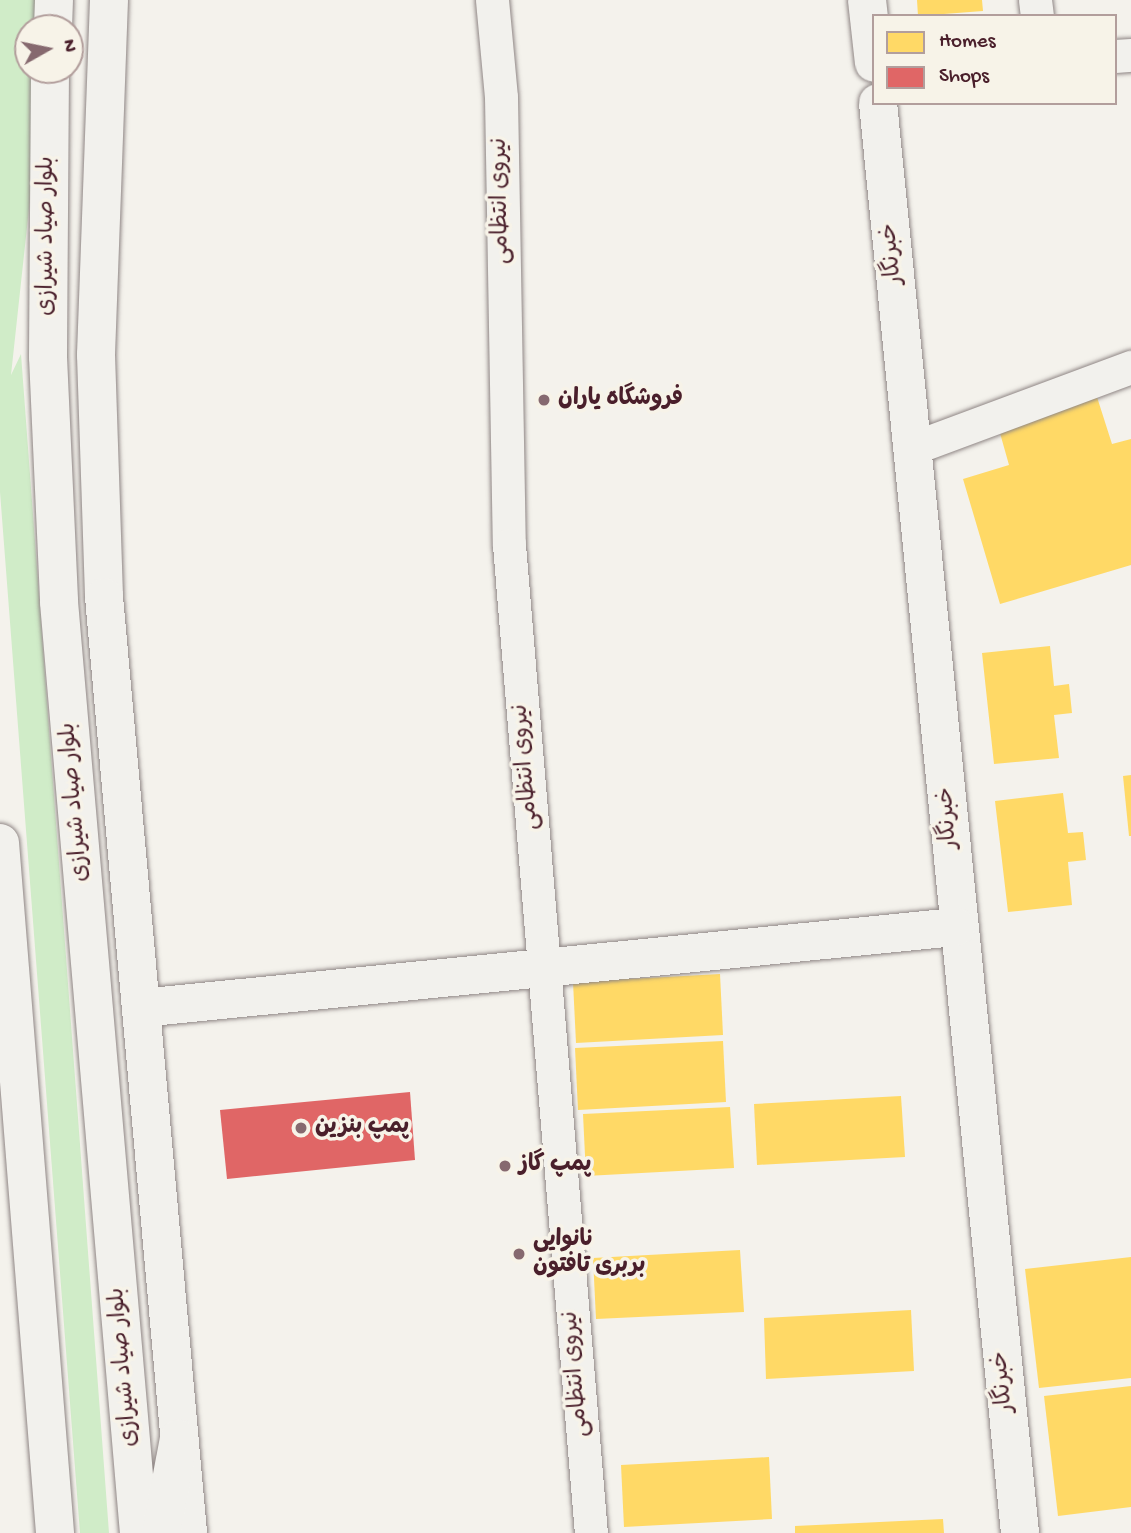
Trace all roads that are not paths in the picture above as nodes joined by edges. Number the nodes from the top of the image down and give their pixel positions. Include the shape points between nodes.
1 (109, 0) edge
2 (492, 0) edge
3 (867, 0) edge
4 (872, 45) edge
5 (50, 84) edge
6 (878, 105) edge
7 (1131, 367) edge
8 (914, 448) junction
9 (0, 844) edge
10 (956, 927) junction
11 (543, 968) junction
12 (141, 1008) junction
13 (179, 1439) junction
14 (55, 1533) edge
15 (139, 1533) edge
16 (161, 1533) edge
17 (188, 1533) edge
18 (591, 1533) edge
19 (1020, 1533) edge

1 - 12 main road via 96,355 102,556
2 - 11 street, نیروی انتظامی via 501,97 509,545
3 - 4 main road
5 - 15 main road, بلوار صیاد شیرازی via 48,357 59,602
6 - 8 main road, خبرنگار
7 - 8 street
8 - 10 main road, خبرنگار
9 - 14 main road
10 - 11 main road
10 - 19 main road, خبرنگار
11 - 12 main road
11 - 18 street, نیروی انتظامی
12 - 13 main road
13 - 16 main road
13 - 17 main road

